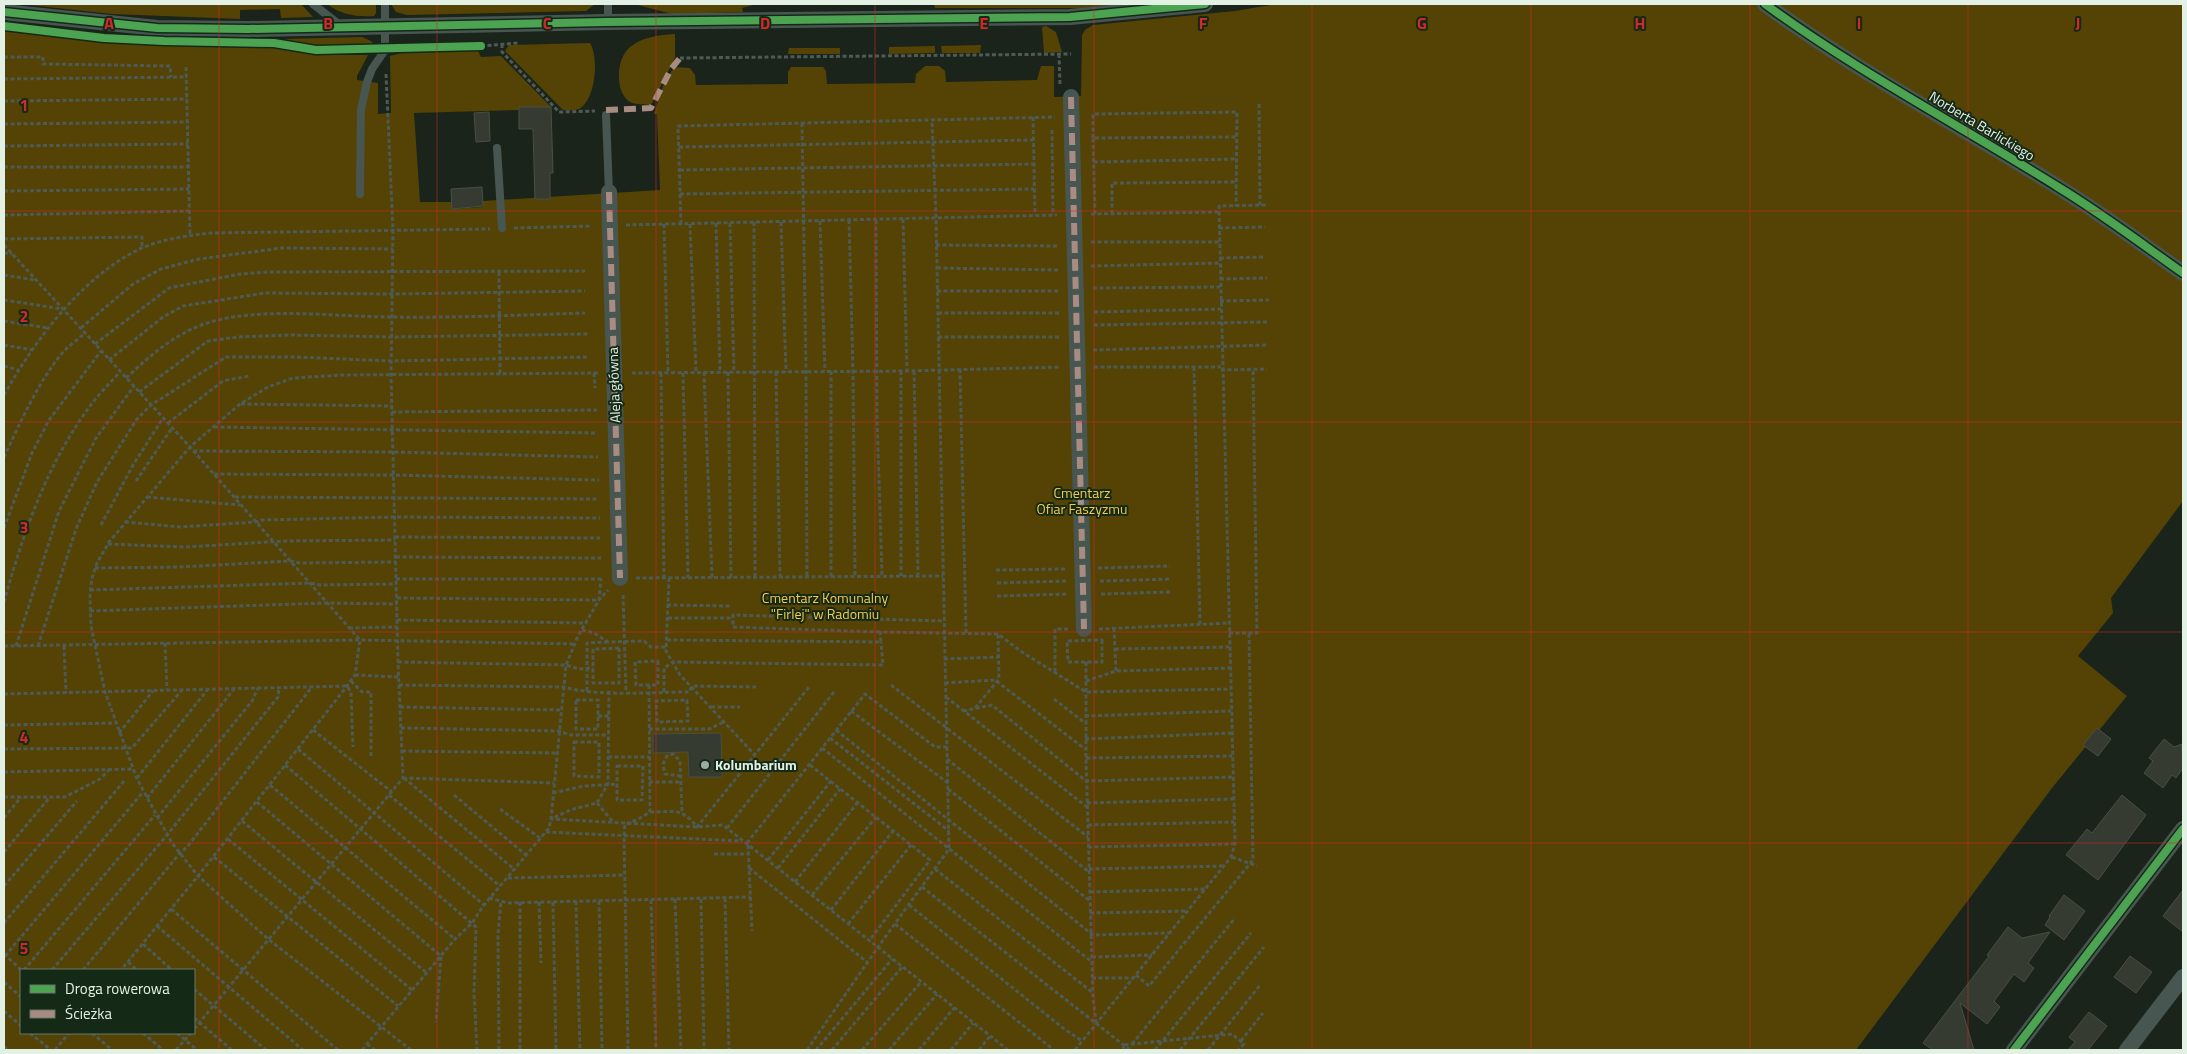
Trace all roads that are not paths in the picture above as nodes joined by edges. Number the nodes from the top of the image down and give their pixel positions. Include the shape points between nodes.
1 (313, 4) edge
2 (385, 4) edge
3 (608, 4) edge
4 (1205, 4) edge
5 (1765, 4) edge
6 (4, 12) edge
7 (608, 22) junction
8 (343, 27) junction
9 (386, 27) junction
10 (1071, 96) dead end
11 (606, 114) dead end
12 (497, 148) dead end
13 (609, 192) joint
14 (360, 194) dead end
15 (502, 228) road end
16 (2183, 273) edge
17 (620, 578) road end
18 (1084, 628) road end
19 (2183, 829) edge
20 (2183, 977) edge
21 (2014, 1050) edge
22 (2127, 1050) edge

1 - 8 lane
2 - 9 lane
3 - 7 lane
4 - 7 street via 1070,17
5 - 16 street, Norberta Barlickiego via 1895,89 2060,188
6 - 8 street via 157,28
7 - 9 street
8 - 9 street
9 - 14 lane via 384,50 367,82 361,110
10 - 18 street
11 - 13 lane
12 - 15 lane
13 - 17 street, Aleja główna
19 - 21 street
20 - 22 street

